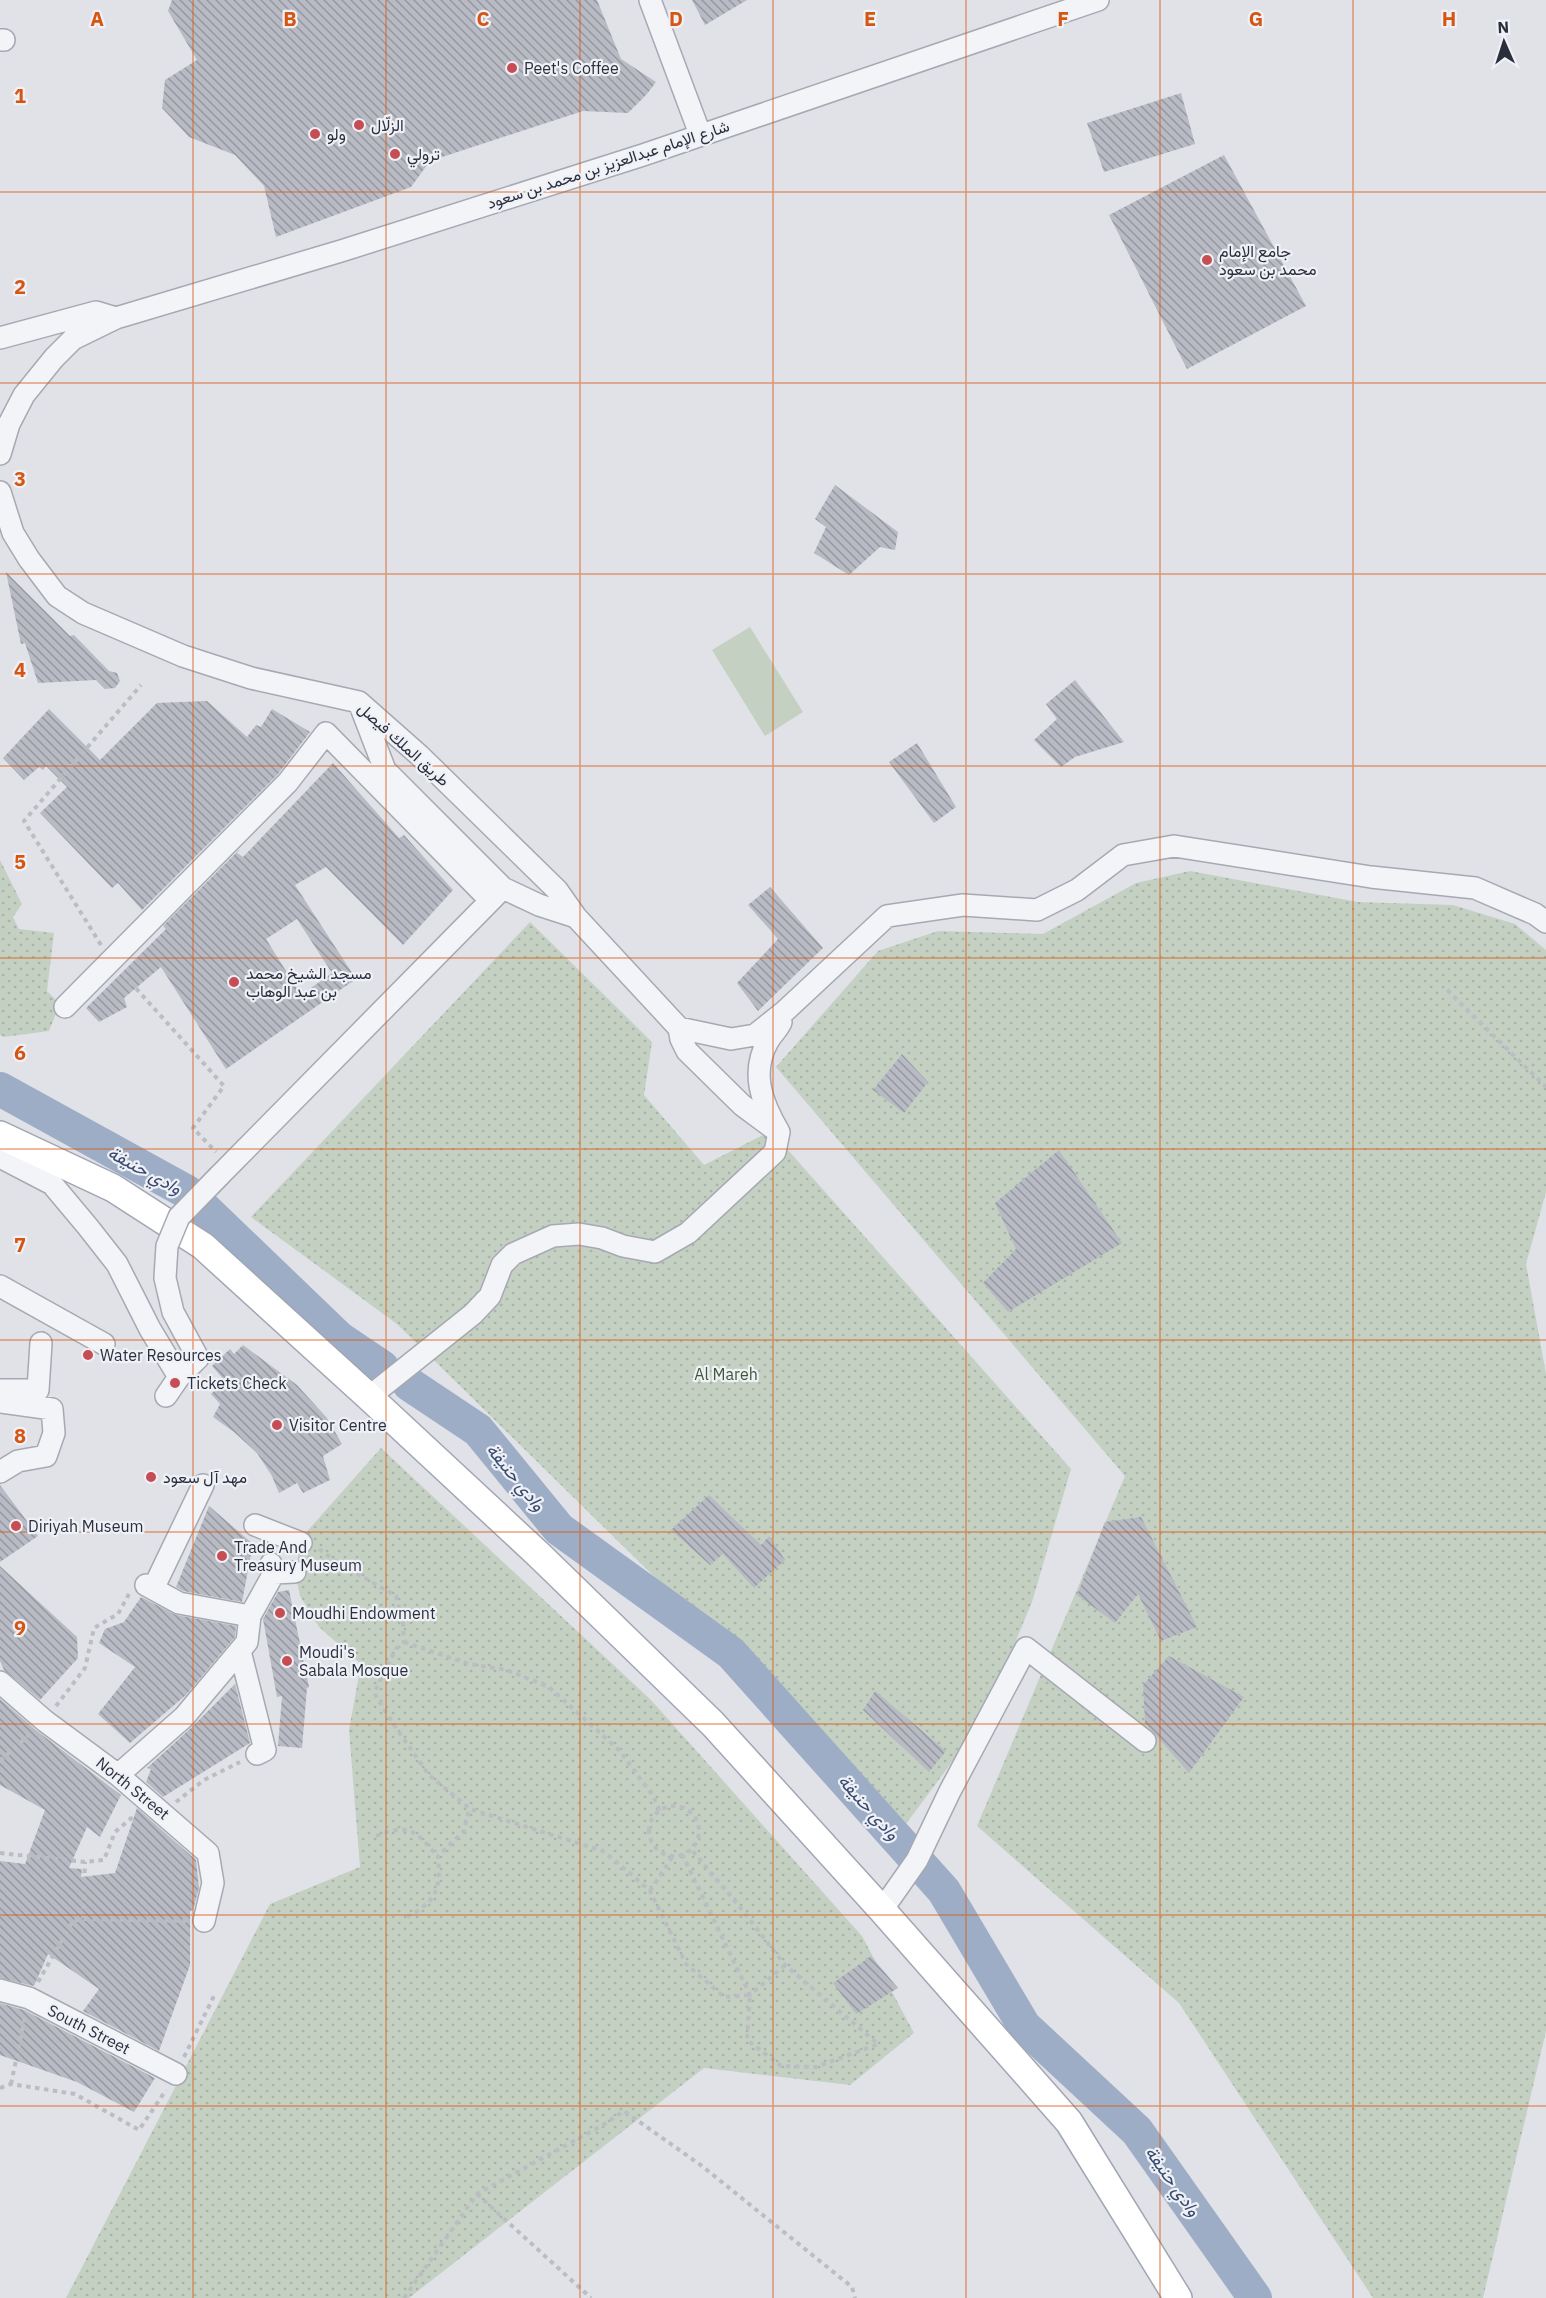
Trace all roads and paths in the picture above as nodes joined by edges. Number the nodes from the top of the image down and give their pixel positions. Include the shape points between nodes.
1 (650, 0) edge
2 (1098, 0) edge
3 (700, 134) junction
4 (116, 318) junction
5 (0, 338) edge
6 (0, 454) edge
7 (0, 492) edge
8 (359, 702) junction
9 (497, 894) junction
10 (576, 917) junction
11 (1546, 922) edge
12 (1447, 990) dead end
13 (65, 1008) dead end
14 (785, 1011) junction
15 (679, 1028) junction
16 (1546, 1087) edge
17 (0, 1135) edge
18 (775, 1152) junction
19 (0, 1157) edge
20 (0, 1286) edge
21 (41, 1343) dead end
22 (104, 1344) dead end
23 (179, 1377) junction
24 (0, 1390) edge
25 (166, 1396) dead end
26 (369, 1397) junction
27 (0, 1402) edge
28 (0, 1472) edge
29 (203, 1485) dead end
30 (255, 1525) dead end
31 (301, 1543) joint
32 (280, 1570) dead end
33 (150, 1587) junction
34 (250, 1616) junction
35 (404, 1642) junction
36 (240, 1651) junction
37 (0, 1682) edge
38 (45, 1721) junction
39 (1145, 1741) dead end
40 (257, 1754) joint
41 (0, 1761) edge
42 (118, 1775) junction
43 (157, 1807) junction
44 (469, 1809) junction
45 (660, 1811) junction
46 (376, 1836) dead end
47 (691, 1849) junction
48 (0, 1853) edge
49 (682, 1854) junction
50 (674, 1856) junction
51 (438, 1857) junction
52 (85, 1862) junction
53 (650, 1891) junction
54 (882, 1910) junction
55 (407, 1917) dead end
56 (83, 1919) junction
57 (204, 1921) joint
58 (785, 1965) junction
59 (0, 1990) edge
60 (750, 1995) junction
61 (214, 1996) dead end
62 (29, 1998) junction
63 (176, 2074) junction
64 (11, 2084) junction
65 (0, 2088) edge
66 (477, 2194) junction
67 (404, 2298) edge
68 (591, 2298) edge
69 (855, 2298) edge
70 (1178, 2298) edge

1 - 3 street
2 - 3 street, شارع الإمام عبدالعزيز بن محمد بن سعود
3 - 4 street, شارع الإمام عبدالعزيز بن محمد بن سعود via 341,251
4 - 5 street via 96,312
4 - 6 street via 73,339 54,358 24,395
7 - 8 street, طريق الملك فيصل via 13,533 29,559 57,596 83,613 183,656 251,678
8 - 9 street via 385,770
8 - 10 street, طريق الملك فيصل via 419,755 556,890
9 - 10 street
9 - 13 street via 326,733 288,782
9 - 23 street, bridge via 179,1217 167,1246 165,1278 173,1312 198,1358
10 - 15 street, طريق الملك فيصل
11 - 14 street via 1475,888 1361,876 1174,846 1123,855 1077,890 1037,910 963,905 887,916
12 - 16 path
14 - 15 street via 754,1035 731,1039
14 - 18 street via 759,1062 760,1092 779,1131
15 - 18 street, طريق الملك فيصل via 687,1051 742,1105 773,1129
17 - 26 main road via 113,1188 203,1246
18 - 26 street via 688,1233 655,1252 579,1234 553,1236 513,1254 502,1265 490,1296 472,1314
19 - 23 street via 52,1184 117,1264
20 - 22 street
21 - 24 street via 38,1390
23 - 25 street
26 - 54 main road via 713,1724
27 - 28 street via 52,1409 54,1433 46,1456 18,1461
29 - 33 street
30 - 31 street
31 - 35 path via 318,1548 396,1596
32 - 34 street
33 - 34 street via 179,1603
33 - 38 path via 136,1580 118,1614 94,1628 85,1668
34 - 36 street via 247,1642
35 - 44 path via 396,1649 374,1693 429,1775
35 - 45 path via 469,1664 507,1670 549,1687 620,1751
36 - 40 street via 265,1750
36 - 42 street via 184,1717
37 - 38 street, North Street
38 - 41 path
38 - 42 street, North Street
39 - 54 street via 1026,1648 917,1860
40 - 43 path
42 - 43 street, North Street
43 - 52 path via 115,1832 104,1860
43 - 57 street, North Street via 208,1853 213,1883
44 - 51 path via 464,1831
44 - 53 path via 603,1851
45 - 47 path via 676,1806 695,1817 699,1834
45 - 50 path via 652,1820 650,1836 659,1851
46 - 51 path via 395,1828 413,1832
47 - 49 path
47 - 58 path
48 - 52 path
49 - 50 path
49 - 60 path
50 - 53 path
51 - 55 path via 439,1884 434,1896 424,1908
52 - 56 path
53 - 60 path via 686,1964 724,1997
54 - 70 main road via 1069,2122
56 - 57 path
56 - 62 path via 73,1921
58 - 60 path
58 - 60 path via 878,2044 816,2067 781,2066 747,2040
59 - 62 street, South Street
61 - 63 path
62 - 63 street, South Street
62 - 64 path
63 - 64 path via 139,2130 75,2094
64 - 65 path
66 - 67 path
66 - 68 path
66 - 69 path via 624,2111 702,2166 852,2287

